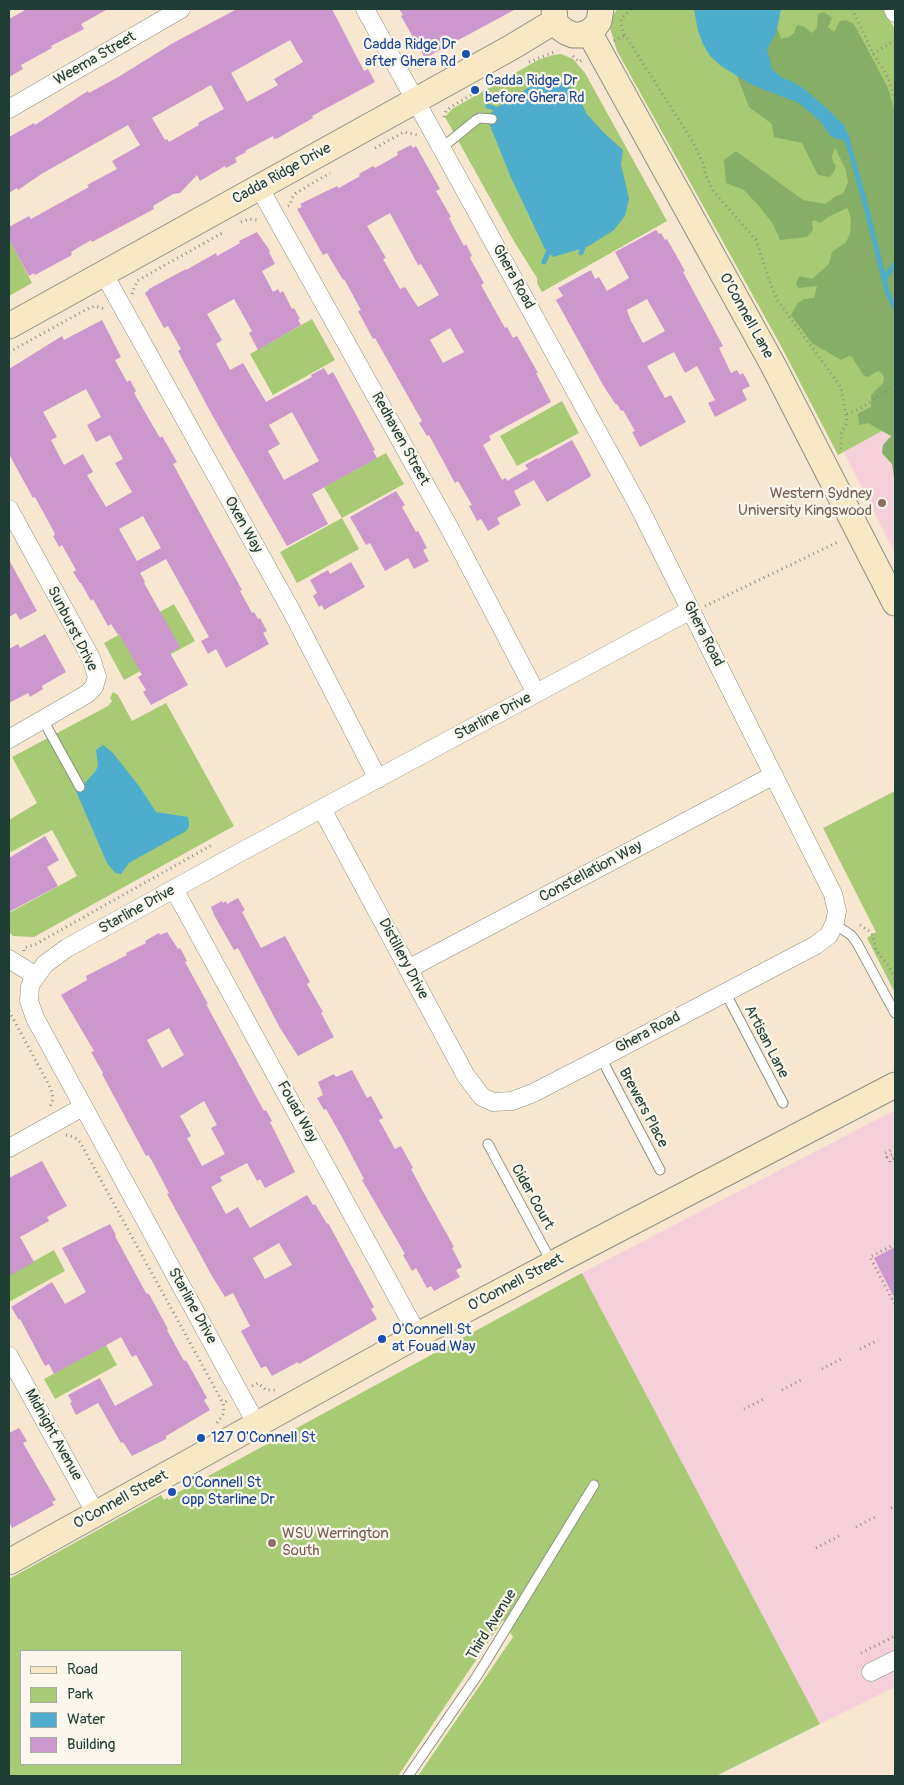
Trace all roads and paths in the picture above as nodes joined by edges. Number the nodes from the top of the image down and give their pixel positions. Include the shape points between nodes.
1 (181, 9) edge
2 (365, 9) edge
3 (601, 9) edge
4 (630, 9) edge
5 (852, 9) edge
6 (893, 9) edge
7 (895, 13) edge
8 (158, 15) edge
9 (554, 15) edge
10 (589, 32) junction
11 (895, 40) edge
12 (550, 52) dead end
13 (873, 54) junction
14 (528, 63) dead end
15 (475, 92) dead end
16 (416, 100) junction
17 (895, 100) edge
18 (9, 108) edge
19 (492, 119) dead end
20 (444, 120) dead end
21 (416, 135) dead end
22 (441, 146) junction
23 (373, 149) dead end
24 (333, 171) dead end
25 (259, 187) junction
26 (290, 205) dead end
27 (261, 221) dead end
28 (234, 226) dead end
29 (226, 231) dead end
30 (104, 274) junction
31 (133, 293) dead end
32 (105, 309) dead end
33 (9, 326) edge
34 (9, 352) edge
35 (895, 385) edge
36 (846, 414) junction
37 (844, 457) dead end
38 (9, 509) edge
39 (14, 532) edge
40 (840, 541) dead end
41 (895, 604) edge
42 (698, 608) junction
43 (536, 693) junction
44 (43, 720) junction
45 (9, 739) edge
46 (774, 775) junction
47 (378, 779) junction
48 (80, 787) dead end
49 (322, 809) junction
50 (212, 846) dead end
51 (174, 889) junction
52 (834, 924) junction
53 (858, 924) dead end
54 (16, 957) edge
55 (408, 969) junction
56 (36, 976) junction
57 (895, 979) edge
58 (725, 992) junction
59 (9, 1011) edge
60 (895, 1014) edge
61 (601, 1058) junction
62 (895, 1085) edge
63 (493, 1102) joint
64 (783, 1103) dead end
65 (83, 1107) junction
66 (53, 1112) dead end
67 (63, 1130) dead end
68 (488, 1144) dead end
69 (9, 1148) edge
70 (895, 1148) edge
71 (895, 1152) edge
72 (895, 1158) edge
73 (890, 1162) dead end
74 (660, 1170) dead end
75 (895, 1244) edge
76 (553, 1264) junction
77 (895, 1305) edge
78 (418, 1336) junction
79 (878, 1340) dead end
80 (860, 1349) dead end
81 (9, 1356) edge
82 (843, 1358) dead end
83 (822, 1369) dead end
84 (803, 1379) dead end
85 (782, 1390) dead end
86 (764, 1399) dead end
87 (223, 1403) dead end
88 (744, 1409) dead end
89 (257, 1425) junction
90 (594, 1485) dead end
91 (96, 1514) junction
92 (877, 1516) dead end
93 (856, 1527) dead end
94 (839, 1536) dead end
95 (816, 1548) dead end
96 (9, 1562) edge
97 (895, 1636) edge
98 (861, 1653) dead end
99 (895, 1660) edge
100 (871, 1672) dead end
101 (408, 1776) edge

1 - 8 street, Weema Street
2 - 16 street, Ghera Road
3 - 10 street via 600,21
4 - 36 path via 621,19 625,35 693,142 714,192 756,240 778,301 841,387
5 - 13 path
6 - 7 street
8 - 18 street, Weema Street
9 - 10 street via 559,27 566,32 581,35
9 - 16 street, Cadda Ridge Drive via 512,47
10 - 41 street, O'Connell Lane via 773,365
11 - 13 path
12 - 14 path
13 - 17 path via 888,77
15 - 20 path via 451,106
16 - 22 street, Ghera Road
16 - 25 street, Cadda Ridge Drive
19 - 22 lane via 476,120
21 - 23 path via 404,132
22 - 42 street, Ghera Road
24 - 26 path via 296,193
25 - 30 street, Cadda Ridge Drive
25 - 43 street, Redhaven Street via 450,529
27 - 28 path via 249,219
29 - 31 path via 142,278
30 - 33 street, Cadda Ridge Drive
30 - 47 street, Oxen Way via 292,612
32 - 34 path via 89,308
35 - 36 path via 863,408
36 - 37 path via 840,449
38 - 39 street, Sunburst Drive
39 - 44 street, Sunburst Drive via 91,658 96,673 96,684 87,694
40 - 42 path
42 - 43 street, Starline Drive
42 - 46 street, Ghera Road
43 - 47 street, Starline Drive
44 - 45 street, Sunburst Drive
44 - 48 lane
46 - 52 street, Ghera Road via 833,894 837,912
46 - 55 street, Constellation Way
47 - 49 street, Starline Drive
49 - 51 street, Starline Drive
49 - 55 street, Distillery Drive
50 - 54 path via 24,948
51 - 56 street, Starline Drive via 68,948 49,960
51 - 78 street, Fouad Way
52 - 58 street, Ghera Road via 829,935 816,945
52 - 60 lane via 857,943
53 - 57 path via 872,933 876,950
54 - 56 street
55 - 63 street, Distillery Drive via 466,1076 482,1097
56 - 65 street, Starline Drive via 29,994 32,1012
58 - 61 street, Ghera Road
58 - 64 lane, Artisan Lane
59 - 66 path via 51,1089 50,1107
61 - 63 street, Ghera Road via 533,1094 512,1101
61 - 74 lane, Brewers Place
62 - 76 street, O'Connell Street
65 - 69 street
65 - 89 street, Starline Drive
67 - 87 path via 80,1142
68 - 76 lane, Cider Court
70 - 71 path via 885,1153 887,1157
72 - 73 path
75 - 77 path via 870,1257
76 - 78 street, O'Connell Street
78 - 89 street, O'Connell Street
79 - 80 path
81 - 91 street, Midnight Avenue
82 - 83 path
84 - 85 path
86 - 88 path
89 - 91 street, O'Connell Street
90 - 101 lane, Third Avenue via 486,1661
91 - 96 street, O'Connell Street
92 - 93 path
94 - 95 path
97 - 98 path
99 - 100 street

